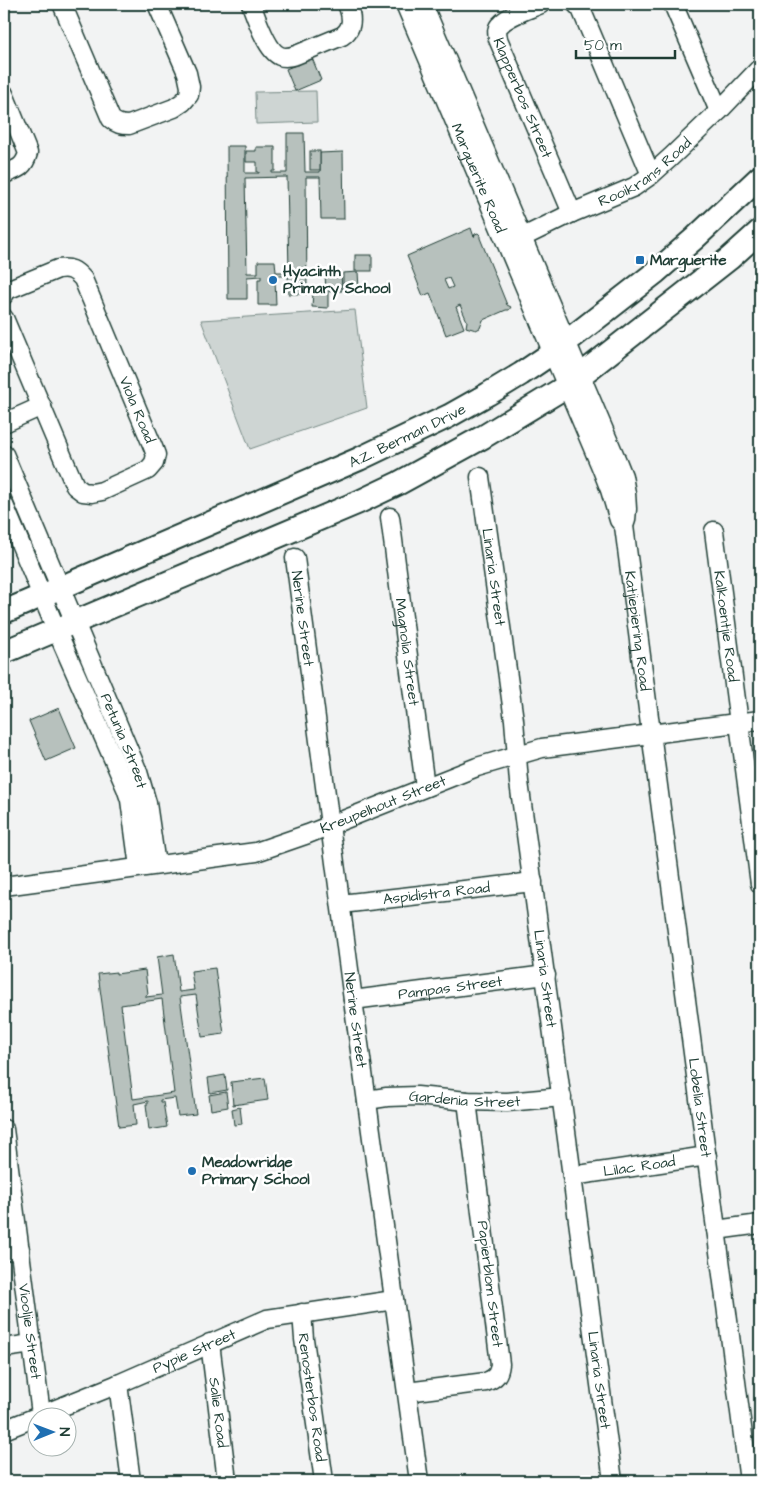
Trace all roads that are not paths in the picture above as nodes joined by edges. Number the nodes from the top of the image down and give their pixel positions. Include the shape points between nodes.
1 (62, 4) edge
2 (157, 4) edge
3 (251, 4) edge
4 (347, 4) edge
5 (406, 4) edge
6 (423, 4) edge
7 (541, 4) edge
8 (576, 4) edge
9 (673, 4) edge
10 (760, 68) edge
11 (4, 94) edge
12 (719, 111) junction
13 (4, 174) edge
14 (651, 175) junction
15 (760, 177) edge
16 (572, 213) junction
17 (760, 231) edge
18 (515, 240) junction
19 (4, 295) edge
20 (4, 318) edge
21 (560, 347) junction
22 (574, 388) junction
23 (42, 406) junction
24 (4, 423) edge
25 (4, 454) edge
26 (480, 478) dead end
27 (4, 505) edge
28 (390, 517) dead end
29 (624, 526) junction
30 (714, 531) dead end
31 (295, 558) dead end
32 (51, 592) junction
33 (4, 612) edge
34 (65, 626) junction
35 (4, 652) edge
36 (760, 720) edge
37 (740, 722) junction
38 (651, 734) junction
39 (516, 755) junction
40 (425, 787) junction
41 (331, 824) junction
42 (148, 866) junction
43 (533, 882) junction
44 (760, 884) edge
45 (4, 886) edge
46 (341, 904) junction
47 (546, 975) junction
48 (353, 1000) junction
49 (562, 1097) junction
50 (367, 1100) junction
51 (467, 1101) junction
52 (4, 1129) edge
53 (5, 1155) edge
54 (706, 1156) junction
55 (572, 1176) junction
56 (760, 1224) edge
57 (716, 1230) junction
58 (12, 1250) edge
59 (394, 1300) junction
60 (302, 1313) junction
61 (210, 1343) junction
62 (32, 1344) junction
63 (4, 1348) edge
64 (118, 1384) junction
65 (407, 1392) junction
66 (40, 1408) edge
67 (56, 1408) edge
68 (28, 1420) edge
69 (4, 1430) edge
70 (131, 1481) edge
71 (227, 1481) edge
72 (324, 1481) edge
73 (419, 1481) edge
74 (613, 1481) edge
75 (749, 1481) edge

1 - 2 street via 111,119 118,124 129,125 174,108 189,96 187,73
3 - 4 street via 271,49 278,56 288,57 347,33 351,17
5 - 18 street, Marguerite Road
6 - 18 street, Marguerite Road
7 - 16 street, Klapperbos Street via 500,24 498,39
8 - 14 street
9 - 12 street
10 - 12 street, Rooikrans Road
11 - 13 street via 28,153 25,163
12 - 14 street, Rooikrans Road
14 - 16 street, Rooikrans Road via 634,187
15 - 21 main road, A.Z. Berman Drive via 656,272
16 - 18 street, Rooikrans Road
17 - 22 main road
18 - 21 street, Marguerite Road
19 - 23 street, Viola Road via 7,290 58,269 76,271 154,446 154,463 148,470 102,491 83,492 76,486
20 - 23 street, Viola Road
21 - 22 street, Marguerite Road
21 - 32 main road, A.Z. Berman Drive via 488,394 359,460
22 - 29 street, Katjiepiering Road via 619,520
22 - 29 street, Katjiepiering Road via 590,396 623,476 627,509
22 - 34 main road via 399,483
23 - 24 street
25 - 32 street
26 - 39 street, Linaria Street via 514,720
27 - 32 street
28 - 40 street, Magnolia Street
29 - 38 street, Katjiepiering Road
30 - 37 street, Kalkoentjie Road
31 - 41 street, Nerine Street
32 - 33 main road, A.Z. Berman Drive
32 - 34 street, Petunia Street
34 - 35 main road
34 - 42 street, Petunia Street via 144,790
36 - 37 street, Kreupelhout Street
37 - 38 street, Kreupelhout Street
37 - 44 street, Kalkoentjie Road
38 - 39 street, Kreupelhout Street via 542,748
38 - 54 street, Lobelia Street
39 - 40 street, Kreupelhout Street
39 - 43 street, Linaria Street
40 - 41 street, Kreupelhout Street
41 - 42 street, Kreupelhout Street via 256,852
41 - 46 street, Nerine Street
42 - 45 street, Kreupelhout Street
43 - 46 street, Aspidistra Road
43 - 47 street, Linaria Street
46 - 48 street, Nerine Street
47 - 48 street, Pampas Street
47 - 49 street, Linaria Street
48 - 50 street, Nerine Street
49 - 51 street, Gardenia Street via 506,1102
49 - 55 street, Linaria Street
50 - 51 street, Gardenia Street via 417,1096
50 - 59 street, Nerine Street
51 - 65 street, Papierblom Street via 499,1372 486,1382
52 - 53 street, Viooljie Street
53 - 58 street, Viooljie Street
54 - 55 street, Lilac Road
54 - 57 street, Lobelia Street
55 - 74 street, Linaria Street
56 - 57 street
57 - 75 street, Lobelia Street
58 - 62 street, Viooljie Street
59 - 60 street, Pypie Street
59 - 65 street, Nerine Street
60 - 61 street, Pypie Street via 268,1319
60 - 72 street, Renosterbos Road
61 - 64 street, Pypie Street
61 - 71 street, Salie Road
62 - 63 street
62 - 66 street, Viooljie Street
64 - 67 street, Pypie Street
64 - 70 street
65 - 73 street, Nerine Street
68 - 69 street, Pypie Street

